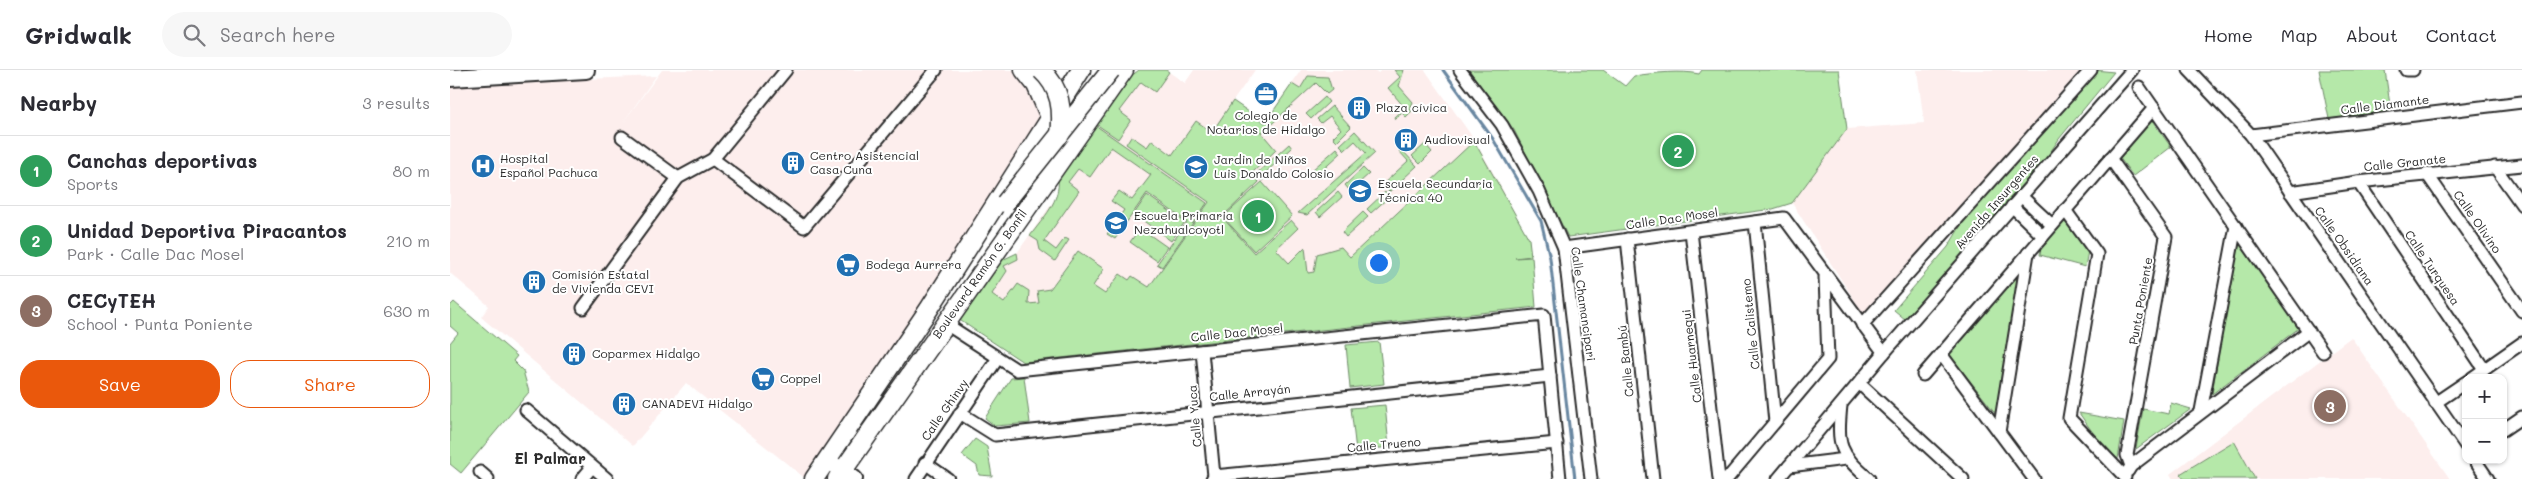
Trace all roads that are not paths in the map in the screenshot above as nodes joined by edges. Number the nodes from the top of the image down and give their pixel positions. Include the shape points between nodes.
1 (586, 70) edge
2 (786, 70) edge
3 (936, 70) edge
4 (1024, 70) edge
5 (1041, 70) edge
6 (1101, 70) edge
7 (1460, 70) edge
8 (2091, 70) edge
9 (2132, 70) edge
10 (2189, 70) edge
11 (2406, 70) edge
12 (2414, 70) edge
13 (1084, 72) edge
14 (1117, 75) edge
15 (450, 78) edge
16 (2139, 87) dead end
17 (2522, 102) edge
18 (2154, 108) junction
19 (1050, 117) junction
20 (2251, 135) junction
21 (622, 137) dead end
22 (2110, 158) junction
23 (713, 159) junction
24 (2522, 165) edge
25 (2495, 167) junction
26 (2427, 174) junction
27 (678, 178) junction
28 (2358, 182) junction
29 (2290, 192) junction
30 (2021, 196) junction
31 (2522, 205) edge
32 (2012, 206) junction
33 (2065, 210) junction
34 (1755, 222) junction
35 (2052, 225) junction
36 (2236, 226) junction
37 (1691, 231) junction
38 (2043, 236) junction
39 (1626, 240) junction
40 (973, 241) junction
41 (1564, 248) junction
42 (2028, 254) junction
43 (1826, 277) junction
44 (583, 308) dead end
45 (2522, 311) edge
46 (946, 324) junction
47 (1862, 325) junction
48 (2309, 332) junction
49 (2522, 343) edge
50 (1202, 350) junction
51 (2323, 352) dead end
52 (1884, 354) junction
53 (1941, 354) junction
54 (998, 358) junction
55 (2484, 369) junction
56 (2477, 374) edge
57 (1923, 375) dead end
58 (1550, 376) junction
59 (1860, 384) junction
60 (2462, 385) edge
61 (2435, 403) junction
62 (1841, 406) junction
63 (526, 410) dead end
64 (1209, 411) junction
65 (2201, 411) junction
66 (960, 412) junction
67 (2521, 421) edge
68 (1775, 422) junction
69 (2507, 428) edge
70 (1999, 432) junction
71 (864, 440) junction
72 (2462, 440) edge
73 (1557, 444) junction
74 (1846, 459) junction
75 (826, 460) junction
76 (925, 463) junction
77 (2479, 464) edge
78 (1789, 466) junction
79 (2131, 466) junction
80 (592, 467) junction
81 (1280, 469) junction
82 (844, 476) edge
83 (1213, 477) edge
84 (2124, 478) edge
85 (582, 479) edge
86 (607, 479) edge
87 (814, 479) edge
88 (916, 479) edge
89 (948, 479) edge
90 (1271, 479) edge
91 (1560, 479) edge
92 (1591, 479) edge
93 (1653, 479) edge
94 (1720, 479) edge
95 (1727, 479) edge
96 (1778, 479) edge
97 (1869, 479) edge
98 (1963, 479) edge
99 (2034, 479) edge
100 (2488, 479) edge

1 - 15 street
2 - 23 street
3 - 23 street via 804,227
4 - 19 main road via 1036,85
5 - 71 main road, bridge via 1055,86 1062,111 1059,142 1047,168 882,399
6 - 14 main road
7 - 41 street, Calle Chamancipari via 1502,125 1539,191
8 - 47 street, Avenida Insurgentes
9 - 30 street, Avenida Insurgentes
10 - 20 street, Calle Obsidiana
11 - 12 street
13 - 19 main road, Boulevard Ramón G. Bonfil
14 - 40 main road, bridge
14 - 46 main road, Boulevard Ramón G. Bonfil
16 - 18 street
17 - 20 street, Calle Diamante
18 - 22 street
18 - 36 street
19 - 40 main road, Boulevard Ramón G. Bonfil
20 - 29 street, Calle Obsidiana
21 - 27 street
22 - 33 street
22 - 79 street, Punta Poniente via 2166,237 2127,456
23 - 27 street
24 - 25 street, Calle Granate
25 - 26 street, Calle Granate
25 - 31 street
26 - 28 street, Calle Granate
26 - 45 street, Calle Olivino
27 - 44 street
28 - 29 street, Calle Granate
28 - 55 street, Calle Turquesa
29 - 61 street, Calle Obsidiana
30 - 32 street, Avenida Insurgentes
30 - 35 street
32 - 38 street
32 - 52 street, Avenida Insurgentes
33 - 35 street
33 - 84 street via 2097,254 2068,418
34 - 37 street, Calle Dac Mosel
34 - 43 street, Calle Dac Mosel via 1784,218
34 - 68 street, Calle Calistemo
35 - 38 street
36 - 48 street
36 - 65 street
37 - 39 street, Calle Dac Mosel
37 - 94 street, Calle Huarnequi
38 - 42 street
39 - 41 street, Calle Dac Mosel
39 - 93 street, Calle Bambú
40 - 75 main road, Boulevard Ramón G. Bonfil
41 - 92 street, Calle Chamancipari
42 - 53 street
42 - 70 street
43 - 47 street
43 - 68 street via 1828,359
46 - 54 street, Calle Dac Mosel
46 - 71 main road, Boulevard Ramón G. Bonfil
47 - 52 street
48 - 51 street
48 - 65 street
49 - 55 street
50 - 54 street, Calle Dac Mosel via 1017,370
50 - 58 street, Calle Dac Mosel via 1544,315
50 - 64 street, Calle Yuca
52 - 59 street, Avenida Insurgentes
53 - 57 street
53 - 70 street
54 - 66 street, Calle Ghinvy
55 - 56 street
58 - 64 street, Calle Arrayán
58 - 73 street
59 - 62 street, Avenida Insurgentes
59 - 98 street
60 - 61 street
61 - 72 street, Calle Obsidiana
62 - 74 street via 1840,436
62 - 78 street, Avenida Insurgentes
63 - 80 street
64 - 66 street, Calle Arrayán via 995,435
64 - 83 street, Calle Yuca
65 - 79 street
66 - 76 street, Calle Ghinvy
67 - 69 street
68 - 95 street
70 - 99 street
71 - 82 main road, Boulevard Ramón G. Bonfil
73 - 81 street, Calle Trueno
73 - 91 street
74 - 78 street
74 - 97 street
75 - 82 street
75 - 87 main road, Boulevard Ramón G. Bonfil
76 - 88 street, Calle Ghinvy
76 - 89 street
77 - 100 street
78 - 96 street, Avenida Insurgentes
79 - 84 street
80 - 85 street
80 - 86 street
81 - 83 street, Calle Trueno
81 - 90 street

